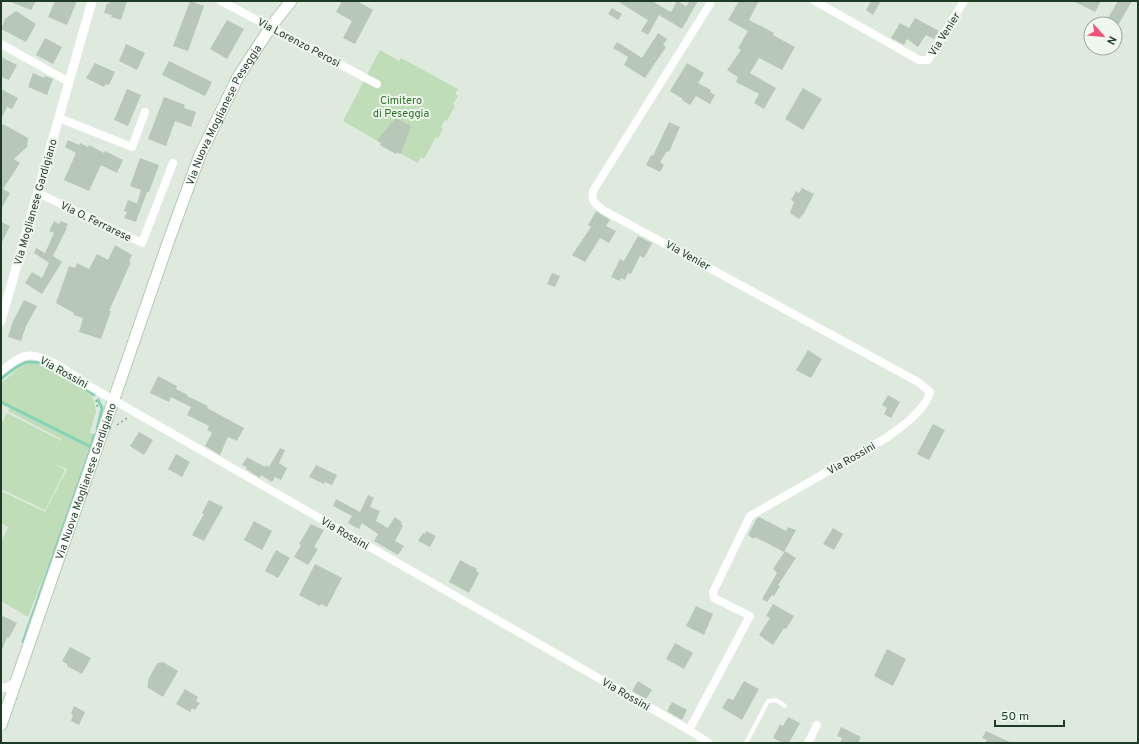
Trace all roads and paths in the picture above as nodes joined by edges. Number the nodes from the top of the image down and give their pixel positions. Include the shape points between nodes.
1 (92, 1) edge
2 (221, 1) edge
3 (291, 1) edge
4 (710, 1) edge
5 (815, 1) edge
6 (964, 1) edge
7 (270, 27) junction
8 (1, 44) edge
9 (69, 82) junction
10 (377, 84) dead end
11 (145, 112) dead end
12 (59, 118) junction
13 (173, 163) dead end
14 (38, 193) junction
15 (170, 237) joint
16 (1, 321) edge
17 (1, 371) edge
18 (114, 400) junction
19 (886, 438) joint
20 (16, 681) junction
21 (1, 687) edge
22 (4, 703) edge
23 (785, 706) dead end
24 (1, 725) edge
25 (817, 725) dead end
26 (689, 730) junction
27 (709, 743) edge
28 (746, 743) edge
29 (808, 743) edge

1 - 9 street, Via Moglianese Gardigiano
2 - 7 street, Via Lorenzo Perosi
3 - 7 main road, Via Nuova Moglianese Peseggia
4 - 19 street, Via Venier via 593,191 594,202 603,210 918,382 930,392 928,401
5 - 6 street, Via Venier via 919,60 928,60
7 - 10 street, Via Lorenzo Perosi
7 - 15 main road, Via Nuova Moglianese Peseggia via 238,77 200,155
8 - 9 street
9 - 12 street, Via Moglianese Gardigiano
11 - 12 street via 132,147
12 - 14 street, Via Moglianese Gardigiano
13 - 14 street, Via O. Ferrarese via 142,243
14 - 16 street, Via Moglianese Gardigiano
15 - 18 main road, Via Nuova Moglianese Gardigiano
17 - 18 street, Via Rossini via 17,359 36,356
18 - 20 main road, Via Nuova Moglianese Gardigiano
18 - 26 street, Via Rossini
19 - 26 street, Via Rossini via 750,516 713,592 714,598 750,616
20 - 21 street via 7,688
20 - 22 main road, Via Nuova Moglianese Gardigiano
22 - 24 main road, Via Nuova Moglianese Gardigiano
23 - 28 lane via 776,700 768,701
25 - 29 street
26 - 27 street, Via Rossini

